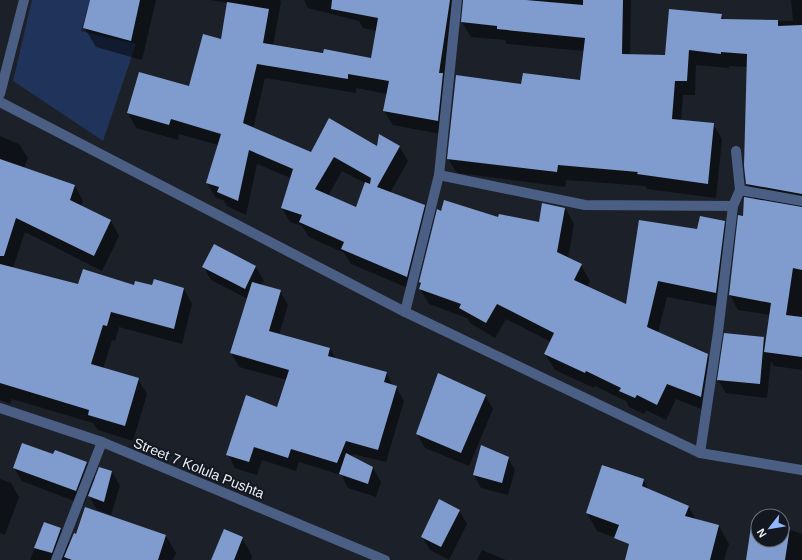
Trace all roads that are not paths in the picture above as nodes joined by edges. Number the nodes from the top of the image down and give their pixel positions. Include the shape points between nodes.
1 (24, 0) edge
2 (458, 0) edge
3 (0, 94) edge
4 (0, 102) edge
5 (736, 151) dead end
6 (440, 175) junction
7 (740, 190) junction
8 (802, 201) edge
9 (733, 206) junction
10 (405, 312) junction
11 (0, 408) edge
12 (102, 442) junction
13 (700, 453) junction
14 (801, 474) edge
15 (56, 560) edge
16 (386, 560) edge

1 - 3 street
2 - 6 street
4 - 10 street
5 - 7 street
6 - 9 street via 585,205
6 - 10 street
7 - 8 street
7 - 9 street
9 - 13 street
10 - 13 street
11 - 12 street, Street 7 Kolula Pushta
12 - 15 street
12 - 16 street, Street 7 Kolula Pushta
13 - 14 street

